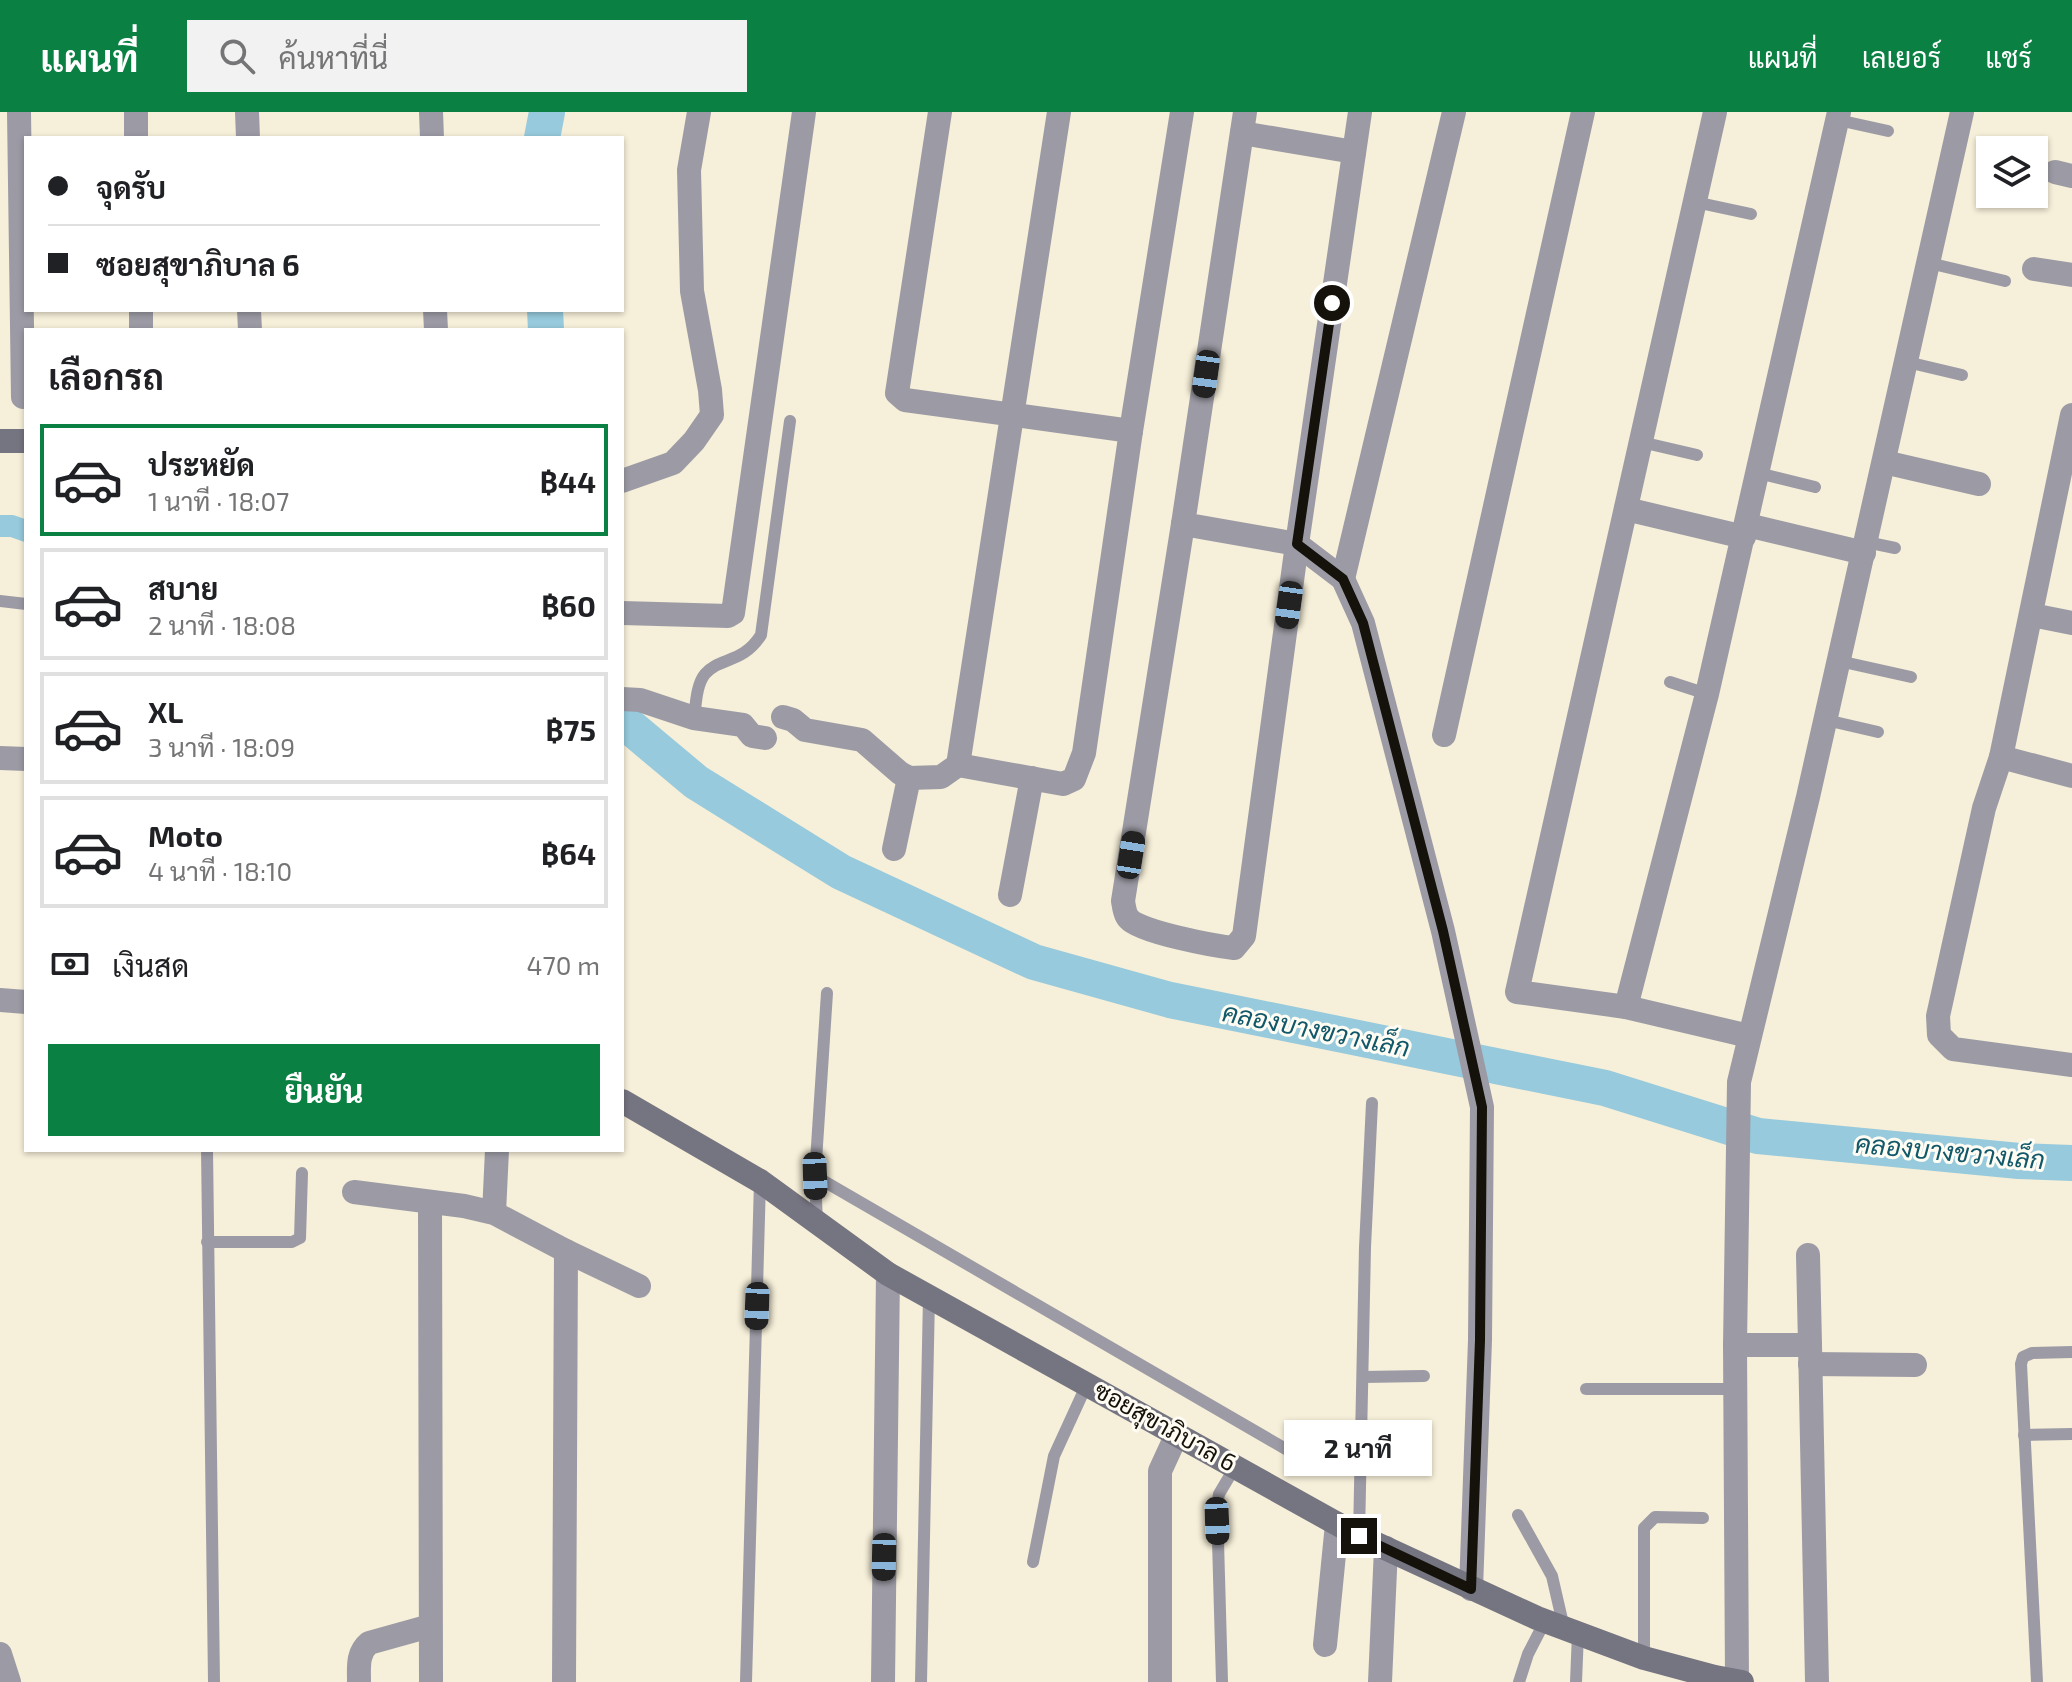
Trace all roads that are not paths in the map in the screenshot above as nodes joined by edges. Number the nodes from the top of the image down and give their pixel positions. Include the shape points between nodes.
1 (19, 112) edge
2 (136, 112) edge
3 (247, 112) edge
4 (431, 112) edge
5 (699, 112) edge
6 (804, 112) edge
7 (940, 112) edge
8 (1059, 112) edge
9 (1182, 112) edge
10 (1360, 112) edge
11 (1454, 112) edge
12 (1583, 112) edge
13 (1715, 112) edge
14 (1962, 112) edge
15 (1838, 116) edge
16 (1243, 122) edge
17 (1888, 131) dead end
18 (136, 136) edge
19 (248, 136) edge
20 (432, 136) edge
21 (1354, 152) junction
22 (1695, 202) junction
23 (1751, 214) dead end
24 (1929, 263) junction
25 (2034, 269) dead end
26 (2072, 275) edge
27 (2005, 281) dead end
28 (1907, 362) junction
29 (1962, 375) dead end
30 (23, 397) dead end
31 (1013, 413) junction
32 (2072, 415) edge
33 (790, 421) dead end
34 (1131, 431) junction
35 (0, 441) edge
36 (24, 441) edge
37 (1641, 442) junction
38 (1697, 455) dead end
39 (1884, 462) junction
40 (1758, 473) junction
41 (628, 479) edge
42 (1979, 484) dead end
43 (1815, 487) dead end
44 (1626, 509) junction
45 (1183, 524) junction
46 (1745, 531) junction
47 (1297, 544) junction
48 (1865, 547) junction
49 (1895, 548) dead end
50 (1343, 579) junction
51 (0, 601) edge
52 (24, 604) edge
53 (624, 613) edge
54 (2032, 615) junction
55 (2072, 623) edge
56 (1839, 661) junction
57 (1911, 677) dead end
58 (1670, 682) dead end
59 (1707, 694) junction
60 (631, 699) edge
61 (694, 718) junction
62 (1826, 720) junction
63 (1878, 732) dead end
64 (1444, 735) dead end
65 (2001, 757) junction
66 (0, 758) edge
67 (24, 759) edge
68 (958, 765) junction
69 (2072, 776) edge
70 (909, 778) junction
71 (1032, 778) junction
72 (894, 849) dead end
73 (1010, 895) dead end
74 (827, 993) dead end
75 (0, 1000) edge
76 (24, 1002) edge
77 (1626, 1007) junction
78 (1749, 1036) junction
79 (2072, 1065) edge
80 (624, 1102) edge
81 (1372, 1103) dead end
82 (207, 1152) edge
83 (497, 1152) edge
84 (302, 1173) dead end
85 (815, 1176) junction
86 (760, 1181) junction
87 (354, 1192) dead end
88 (430, 1202) junction
89 (494, 1213) junction
90 (817, 1223) junction
91 (207, 1242) junction
92 (566, 1251) junction
93 (1808, 1255) dead end
94 (888, 1274) junction
95 (639, 1286) dead end
96 (929, 1296) junction
97 (1735, 1345) junction
98 (2072, 1352) edge
99 (1810, 1354) junction
100 (1915, 1365) dead end
101 (1424, 1376) dead end
102 (1363, 1377) junction
103 (1087, 1384) junction
104 (1586, 1389) dead end
105 (1735, 1389) junction
106 (1177, 1434) junction
107 (2072, 1434) edge
108 (2024, 1435) junction
109 (1303, 1459) dead end
110 (1235, 1467) junction
111 (1518, 1515) dead end
112 (1703, 1518) dead end
113 (1337, 1524) junction
114 (1359, 1536) junction
115 (1386, 1548) junction
116 (1033, 1562) dead end
117 (1471, 1589) junction
118 (430, 1626) junction
119 (1562, 1628) junction
120 (1325, 1645) dead end
121 (0, 1654) edge
122 (1644, 1658) junction
123 (9, 1682) edge
124 (214, 1682) edge
125 (359, 1682) edge
126 (431, 1682) edge
127 (564, 1682) edge
128 (746, 1682) edge
129 (883, 1682) edge
130 (921, 1682) edge
131 (1160, 1682) edge
132 (1222, 1682) edge
133 (1380, 1682) edge
134 (1519, 1682) edge
135 (1576, 1682) edge
136 (1740, 1682) edge
137 (1817, 1682) edge
138 (2037, 1682) edge

1 - 30 street
2 - 18 street
3 - 19 street
4 - 20 street
5 - 41 street via 689,170 692,291 712,415 673,463
6 - 53 street via 733,613
7 - 31 street via 897,393 905,400
8 - 31 street
9 - 34 street
10 - 21 street
11 - 50 street
12 - 64 street
13 - 22 street
14 - 24 street
15 - 17 lane
15 - 40 street
16 - 21 street
16 - 45 street
21 - 47 street
22 - 23 lane
22 - 37 street
24 - 27 lane
24 - 28 street
25 - 26 street
28 - 29 lane
28 - 39 street
31 - 34 street
31 - 68 street
32 - 54 street
33 - 61 lane via 761,635 743,656 705,674
34 - 71 street via 1084,753 1068,783
35 - 36 street
37 - 38 lane
37 - 44 street
39 - 42 street
39 - 48 street
40 - 43 lane
40 - 46 street
44 - 46 street
44 - 77 street via 1517,992
45 - 47 street
45 - 47 street via 1123,901 1127,918 1138,927 1218,947 1234,948 1244,936
46 - 48 street
46 - 59 street
47 - 50 street
48 - 49 lane
48 - 56 street
50 - 117 street via 1363,623 1482,1107
51 - 52 lane
54 - 55 street
54 - 65 street
56 - 57 lane
56 - 62 street
58 - 59 lane
59 - 77 street
60 - 61 street
61 - 70 street via 743,725 754,716 774,727 793,720 805,730 862,740
62 - 63 lane
62 - 78 street
65 - 69 street
65 - 79 street via 1984,808 1938,1016 1939,1035 1953,1049
66 - 67 street
68 - 70 street via 941,777
68 - 71 street
70 - 72 street
71 - 73 street
74 - 85 lane
75 - 76 street
77 - 78 street
78 - 97 street via 1739,1082
80 - 86 street, ซอยสุขาภิบาล 6
81 - 102 lane
82 - 91 lane
83 - 89 street
84 - 91 lane via 300,1238
85 - 90 lane
85 - 109 lane
86 - 90 street, ซอยสุขาภิบาล 6
86 - 128 lane
87 - 88 street
88 - 89 street
88 - 118 street
89 - 92 street
90 - 94 street, ซอยสุขาภิบาล 6
91 - 124 lane
92 - 95 street
92 - 127 street
93 - 99 street
94 - 96 street, ซอยสุขาภิบาล 6
94 - 129 street
96 - 103 street, ซอยสุขาภิบาล 6
96 - 130 lane
97 - 99 street
97 - 105 street
98 - 108 lane via 2023,1357
99 - 100 street
99 - 137 street
101 - 102 lane
102 - 114 lane
103 - 106 street, ซอยสุขาภิบาล 6
103 - 116 lane via 1054,1456
104 - 105 lane
105 - 136 street
106 - 110 street, ซอยสุขาภิบาล 6
106 - 131 street via 1160,1471
107 - 108 lane
108 - 138 lane
110 - 113 street, ซอยสุขาภิบาล 6
110 - 132 lane via 1217,1506
111 - 119 lane via 1552,1576
112 - 122 lane via 1655,1517 1644,1528
113 - 114 street, ซอยสุขาภิบาล 6
113 - 120 street
114 - 115 street, ซอยสุขาภิบาล 6
115 - 117 street, ซอยสุขาภิบาล 6
115 - 133 street
117 - 119 street, ซอยสุขาภิบาล 6
118 - 125 street via 369,1643 359,1659
118 - 126 street
119 - 122 street, ซอยสุขาภิบาล 6
119 - 134 lane via 1528,1654
119 - 135 lane
121 - 123 street
122 - 136 street, ซอยสุขาภิบาล 6

